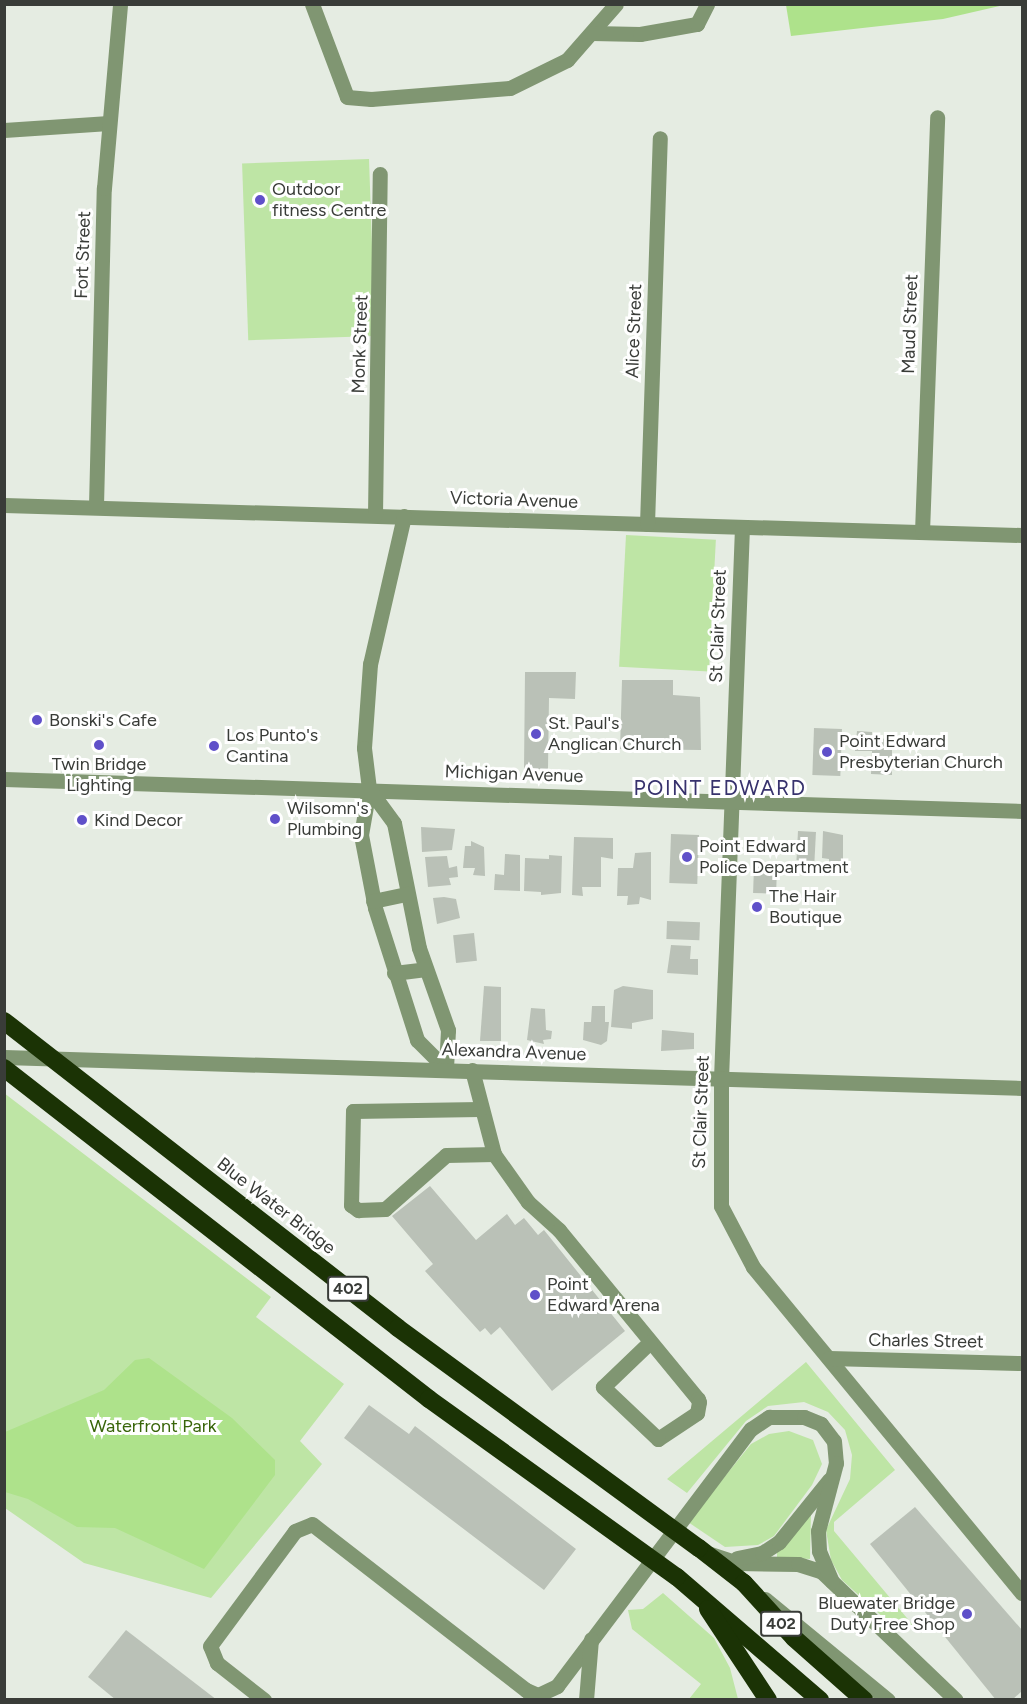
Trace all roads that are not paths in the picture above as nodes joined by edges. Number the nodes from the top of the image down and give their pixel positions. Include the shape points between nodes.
1 (120, 4) edge
2 (312, 4) edge
3 (616, 4) edge
4 (707, 4) edge
5 (592, 33) junction
6 (937, 117) dead end
7 (109, 123) junction
8 (4, 130) edge
9 (660, 138) dead end
10 (380, 174) dead end
11 (4, 505) edge
12 (96, 506) junction
13 (375, 516) junction
14 (404, 516) junction
15 (647, 524) junction
16 (742, 527) junction
17 (922, 532) junction
18 (1023, 535) edge
19 (4, 779) edge
20 (369, 789) junction
21 (730, 801) junction
22 (1023, 811) edge
23 (407, 894) junction
24 (373, 901) junction
25 (426, 969) junction
26 (394, 973) junction
27 (4, 1021) edge
28 (4, 1057) edge
29 (4, 1068) edge
30 (446, 1070) junction
31 (472, 1070) junction
32 (721, 1078) junction
33 (1023, 1088) edge
34 (480, 1109) junction
35 (494, 1154) junction
36 (650, 1342) junction
37 (829, 1358) junction
38 (1023, 1363) edge
39 (835, 1470) junction
40 (709, 1553) junction
41 (832, 1581) junction
42 (744, 1583) junction
43 (693, 1588) junction
44 (1023, 1593) edge
45 (591, 1640) junction
46 (532, 1695) edge
47 (264, 1700) edge
48 (586, 1700) edge
49 (768, 1700) edge
50 (820, 1700) edge
51 (864, 1700) edge
52 (888, 1700) edge
53 (956, 1700) edge

1 - 7 street, Fort Street
2 - 5 street via 347,97 510,88 567,60
3 - 5 street
4 - 5 street via 697,24 640,34
6 - 17 street, Maud Street
7 - 8 street
7 - 12 street, Fort Street
9 - 15 street, Alice Street
10 - 13 street, Monk Street
11 - 12 street, Victoria Avenue
12 - 13 street, Victoria Avenue
13 - 14 street, Victoria Avenue
14 - 15 street, Victoria Avenue
14 - 20 street via 370,664 364,748
15 - 16 street, Victoria Avenue
16 - 17 street, Victoria Avenue
16 - 21 street, St Clair Street
17 - 18 street, Victoria Avenue
19 - 20 street, Michigan Avenue
20 - 21 street, Michigan Avenue
20 - 23 street via 394,824
20 - 24 street via 361,835
21 - 22 street, Michigan Avenue
21 - 32 street, St Clair Street
23 - 24 street
23 - 25 street
24 - 26 street
25 - 26 street
25 - 30 street via 448,1030
26 - 30 street via 417,1040
27 - 40 highway, Blue Water Bridge / 402, bridge via 398,1328
28 - 30 street, Alexandra Avenue
29 - 43 highway, 402, bridge via 429,1398
30 - 31 street, Alexandra Avenue
31 - 32 street, Alexandra Avenue
31 - 34 street
32 - 33 street, Alexandra Avenue
32 - 37 street, St Clair Street via 718,1181 725,1218 753,1267
34 - 35 street
34 - 35 street via 353,1111 351,1205 358,1210 382,1210 446,1155
35 - 36 street via 528,1202 559,1230
36 - 36 street via 603,1387 658,1439 700,1406
37 - 38 street, Charles Street
37 - 44 street, St Clair Street
39 - 40 street via 771,1549 751,1556
39 - 41 street via 818,1531 819,1551
39 - 45 street via 836,1449 821,1424 788,1414 761,1420
40 - 41 street via 752,1565 808,1566
40 - 42 highway, 402
41 - 53 street
42 - 51 highway, 402 via 794,1638
42 - 52 street
43 - 49 highway
43 - 50 highway, 402
45 - 46 street via 552,1691
45 - 48 street
46 - 47 street via 312,1524 295,1531 210,1646 217,1663

